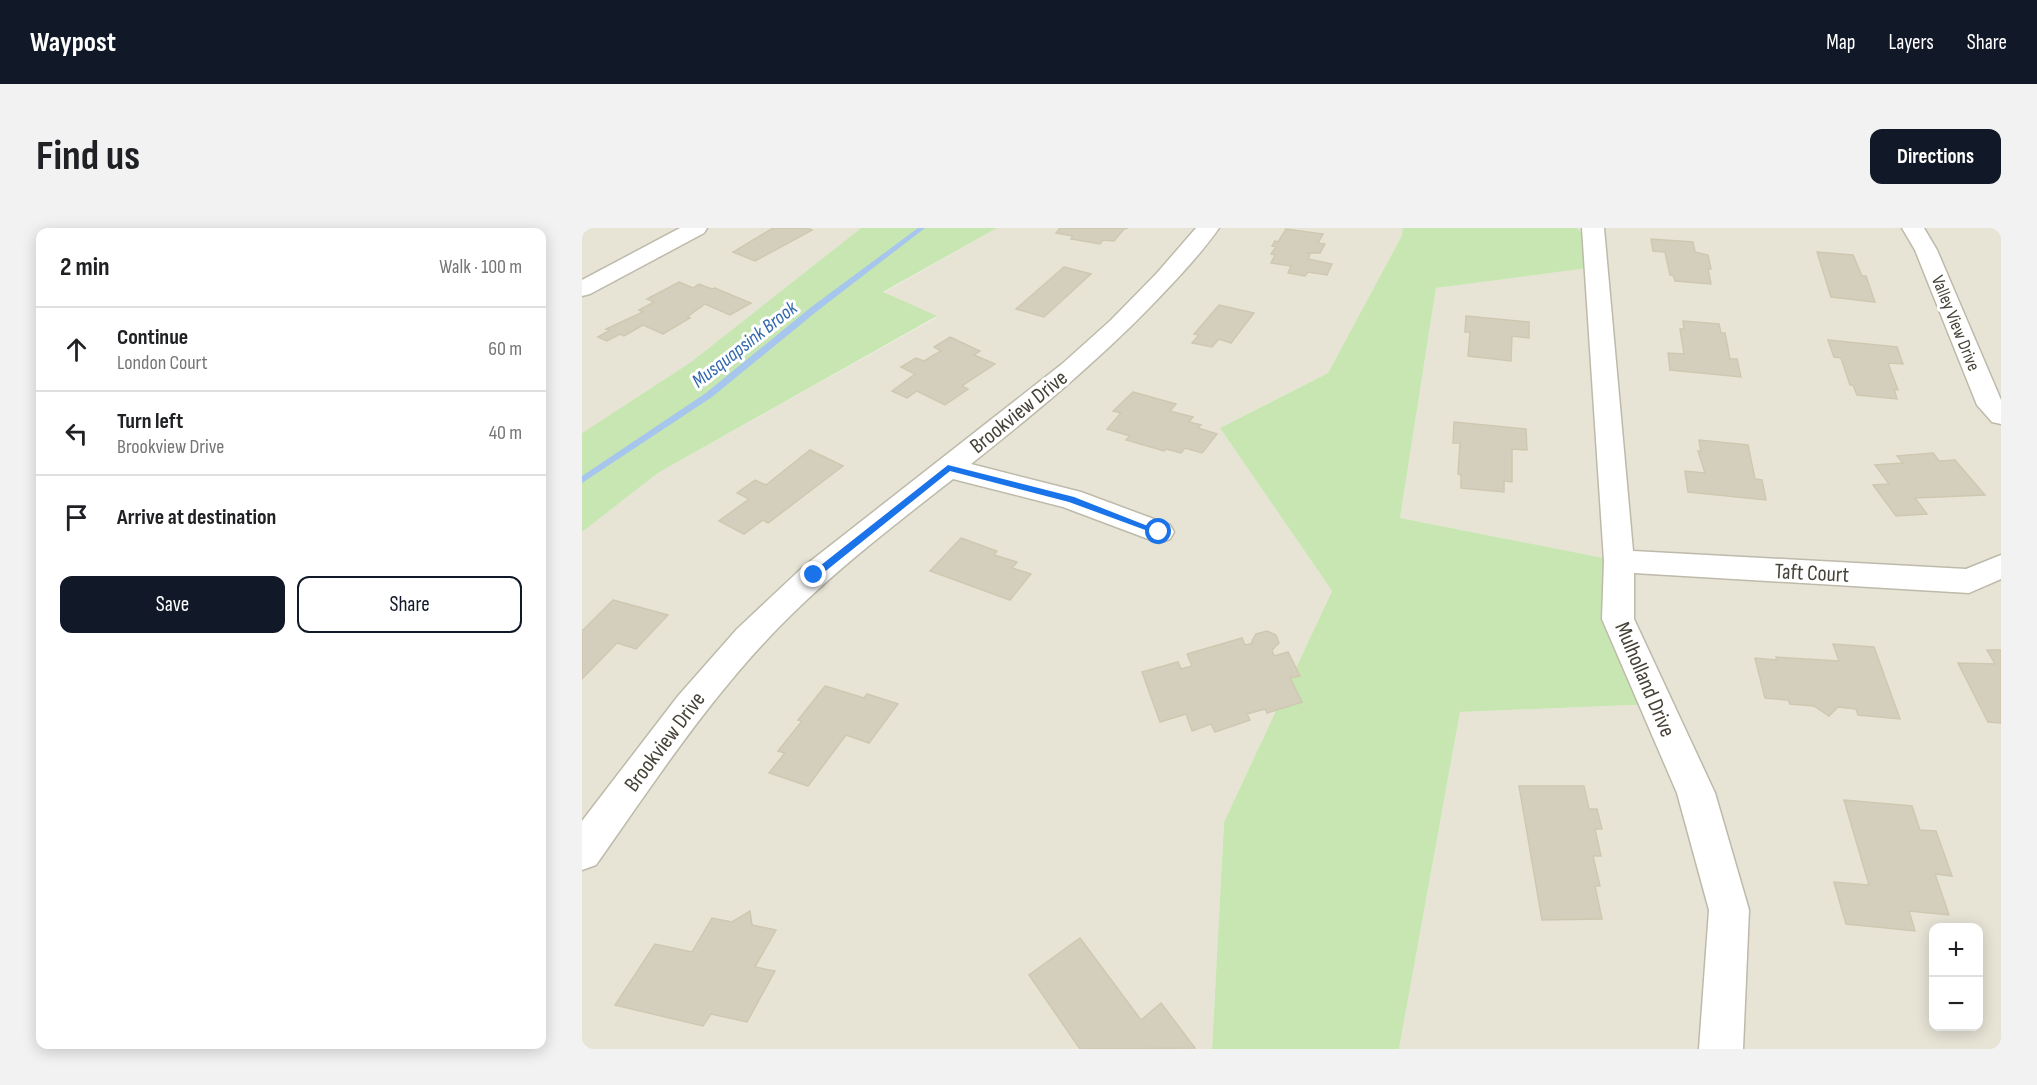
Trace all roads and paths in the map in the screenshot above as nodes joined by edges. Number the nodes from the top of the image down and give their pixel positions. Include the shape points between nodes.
1 (696, 228) edge
2 (1208, 228) edge
3 (1593, 228) edge
4 (1913, 228) edge
5 (582, 289) edge
6 (2001, 416) edge
7 (948, 468) junction
8 (1159, 532) dead end
9 (1619, 561) junction
10 (2001, 566) edge
11 (582, 852) edge
12 (1720, 1049) edge

1 - 5 street
2 - 7 street, Brookview Drive via 1159,286 1119,325
3 - 9 street, Mulholland Drive
4 - 6 street, Valley View Drive via 1926,250 1990,405
7 - 8 street via 1071,499
7 - 11 street, Brookview Drive via 814,575 759,626 698,694
9 - 10 street, Taft Court via 1969,581
9 - 12 street, Mulholland Drive via 1618,619 1696,793 1729,910

